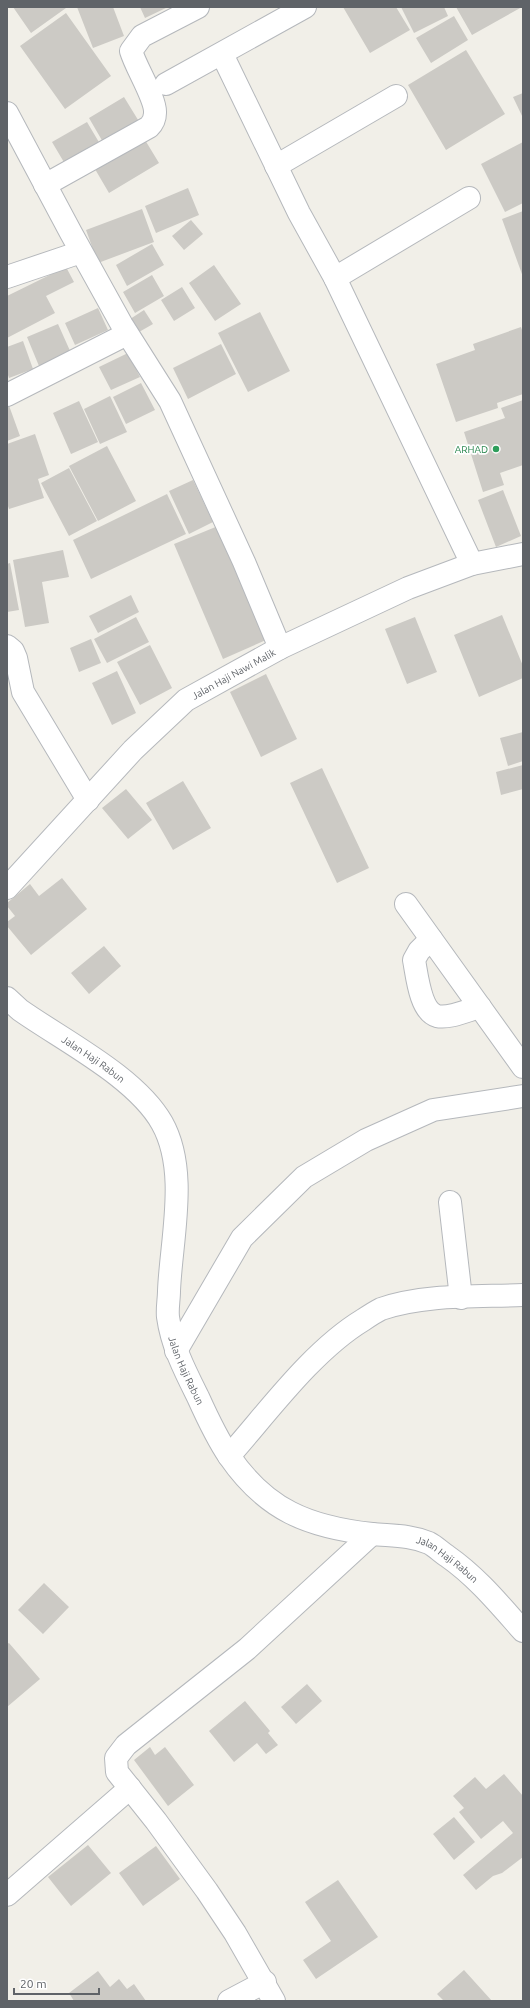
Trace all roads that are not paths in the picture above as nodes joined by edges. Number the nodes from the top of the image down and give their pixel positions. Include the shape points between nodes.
1 (198, 7) edge
2 (305, 7) edge
3 (222, 54) junction
4 (166, 84) dead end
5 (396, 96) dead end
6 (7, 113) edge
7 (276, 166) junction
8 (46, 185) junction
9 (469, 198) dead end
10 (81, 252) junction
11 (7, 277) edge
12 (335, 278) junction
13 (127, 334) junction
14 (7, 395) edge
15 (523, 554) edge
16 (472, 564) junction
17 (7, 646) edge
18 (280, 648) junction
19 (88, 800) junction
20 (7, 888) edge
21 (406, 904) dead end
22 (431, 939) junction
23 (7, 998) edge
24 (480, 1007) junction
25 (523, 1067) edge
26 (523, 1096) edge
27 (450, 1202) dead end
28 (523, 1295) edge
29 (461, 1298) junction
30 (176, 1352) junction
31 (229, 1456) junction
32 (372, 1534) junction
33 (523, 1632) edge
34 (130, 1788) junction
35 (7, 1895) edge
36 (265, 1982) junction
37 (229, 2001) edge
38 (274, 2001) edge

1 - 8 street via 142,36 131,51 154,105 154,122
2 - 3 street
3 - 4 street
3 - 7 street
5 - 7 street
6 - 8 street
7 - 12 street
8 - 10 street
9 - 12 street
10 - 11 street
10 - 13 street
12 - 16 street
13 - 14 street
13 - 18 street via 173,407
15 - 16 street, Jalan Haji Nawi Malik
16 - 18 street, Jalan Haji Nawi Malik via 408,588
17 - 19 street via 16,658 23,692
18 - 19 street, Jalan Haji Nawi Malik via 186,700 133,750
19 - 20 street, Jalan Haji Nawi Malik
21 - 22 street
22 - 24 street
22 - 24 street via 414,960 423,1002 428,1011 437,1016
23 - 30 street, Jalan Haji Rabun via 26,1014 128,1083 162,1122 171,1141 176,1179 176,1222 168,1316
24 - 25 street
26 - 30 street via 433,1110 366,1140 304,1177 242,1238
27 - 29 street
28 - 29 street
29 - 31 street via 401,1304 379,1310 355,1324 326,1348
30 - 31 street, Jalan Haji Rabun via 211,1426
31 - 32 street, Jalan Haji Rabun via 252,1485 283,1510 304,1521
32 - 33 street, Jalan Haji Rabun via 402,1535 430,1544 468,1571
32 - 34 street via 246,1649 126,1746 116,1758 117,1772
34 - 35 street
34 - 36 street via 207,1891
36 - 37 street
36 - 38 street

